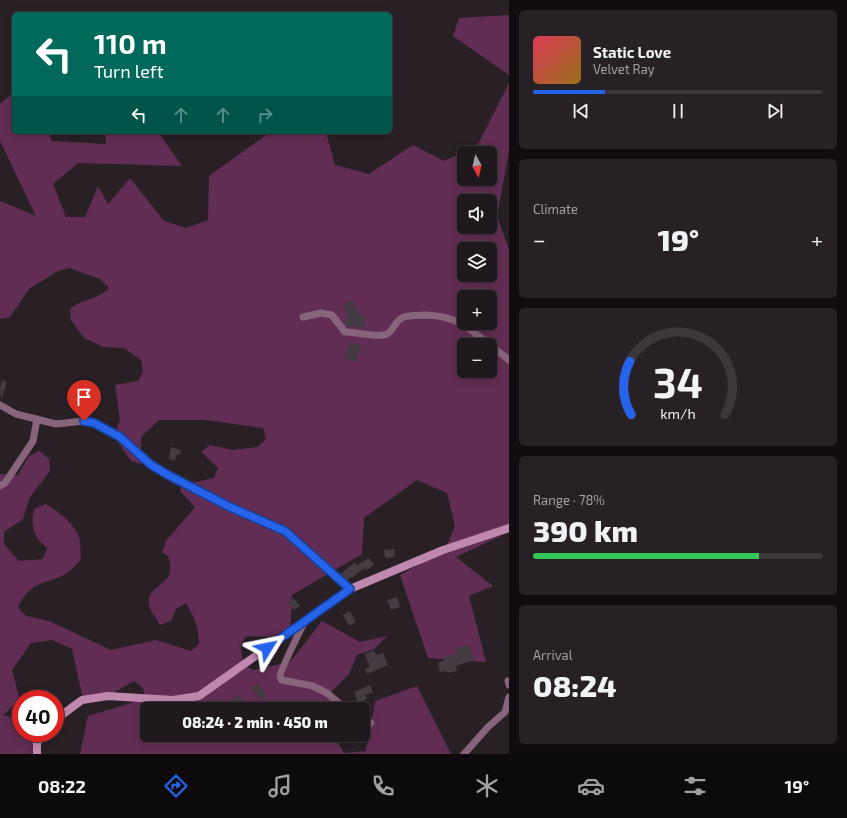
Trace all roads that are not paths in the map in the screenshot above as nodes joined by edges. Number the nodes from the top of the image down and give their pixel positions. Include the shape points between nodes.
1 (303, 317) dead end
2 (481, 338) edge
3 (497, 351) edge
4 (509, 360) edge
5 (0, 405) edge
6 (37, 419) junction
7 (0, 486) edge
8 (509, 528) edge
9 (350, 589) junction
10 (305, 621) junction
11 (509, 697) edge
12 (338, 702) edge
13 (64, 713) edge
14 (37, 742) edge
15 (37, 754) edge
16 (464, 754) edge

1 - 2 street via 321,313 332,315 345,332 379,336 387,334 397,321 404,317 444,316 457,320
3 - 4 street
5 - 6 street via 16,414
6 - 7 street via 33,441 5,483
6 - 9 street via 56,424 84,421 94,423 120,437 150,464 168,475 230,507 285,531
8 - 9 street via 443,550
9 - 10 street
10 - 12 street via 280,671 280,677 282,680 313,686
10 - 13 street via 199,696 173,700 108,696 82,700
11 - 16 street via 505,712
14 - 15 street

